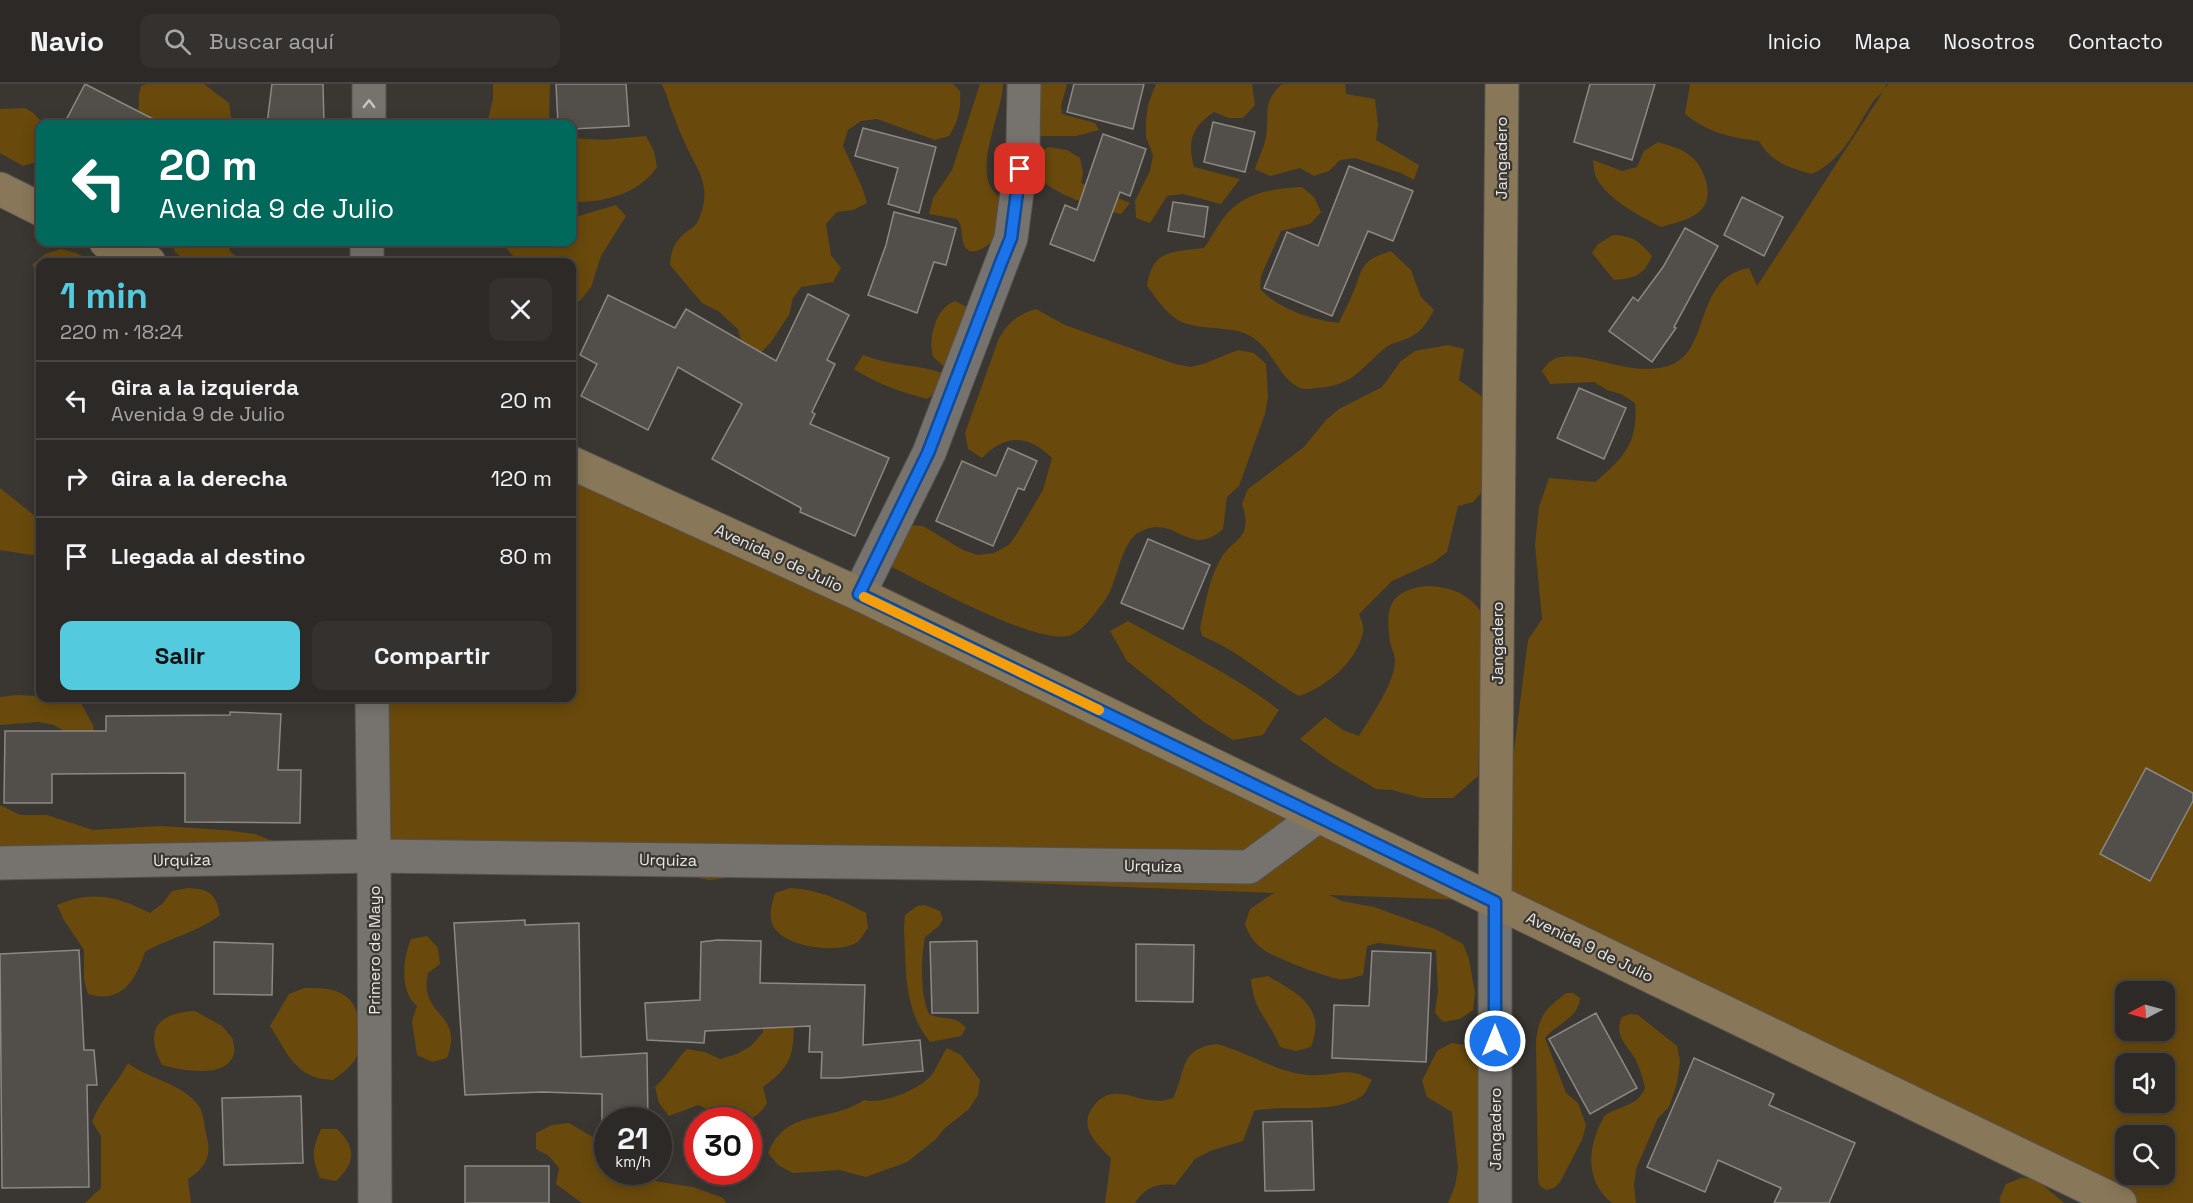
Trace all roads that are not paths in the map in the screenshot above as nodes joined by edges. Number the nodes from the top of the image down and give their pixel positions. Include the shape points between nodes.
1 (369, 84) edge
2 (1024, 84) edge
3 (1502, 84) edge
4 (369, 120) edge
5 (0, 189) edge
6 (36, 207) edge
7 (115, 246) edge
8 (140, 258) edge
9 (576, 465) edge
10 (859, 594) junction
11 (372, 702) edge
12 (1318, 816) junction
13 (374, 856) junction
14 (0, 863) edge
15 (1495, 902) junction
16 (375, 1203) edge
17 (1495, 1203) edge
18 (2120, 1203) edge

4 -> 1 street
2 - 10 street via 1023,145 1011,238 928,453
3 - 15 main road, Jangadero
5 - 6 main road
7 - 8 main road
9 - 10 main road, Avenida 9 de Julio
10 - 12 main road, Avenida 9 de Julio
11 - 13 street, Primero de Mayo
12 - 13 street, Urquiza via 1249,867
12 - 15 main road, Avenida 9 de Julio
13 - 14 street, Urquiza
13 - 16 street, Primero de Mayo
15 - 17 street, Jangadero
15 - 18 main road, Avenida 9 de Julio

